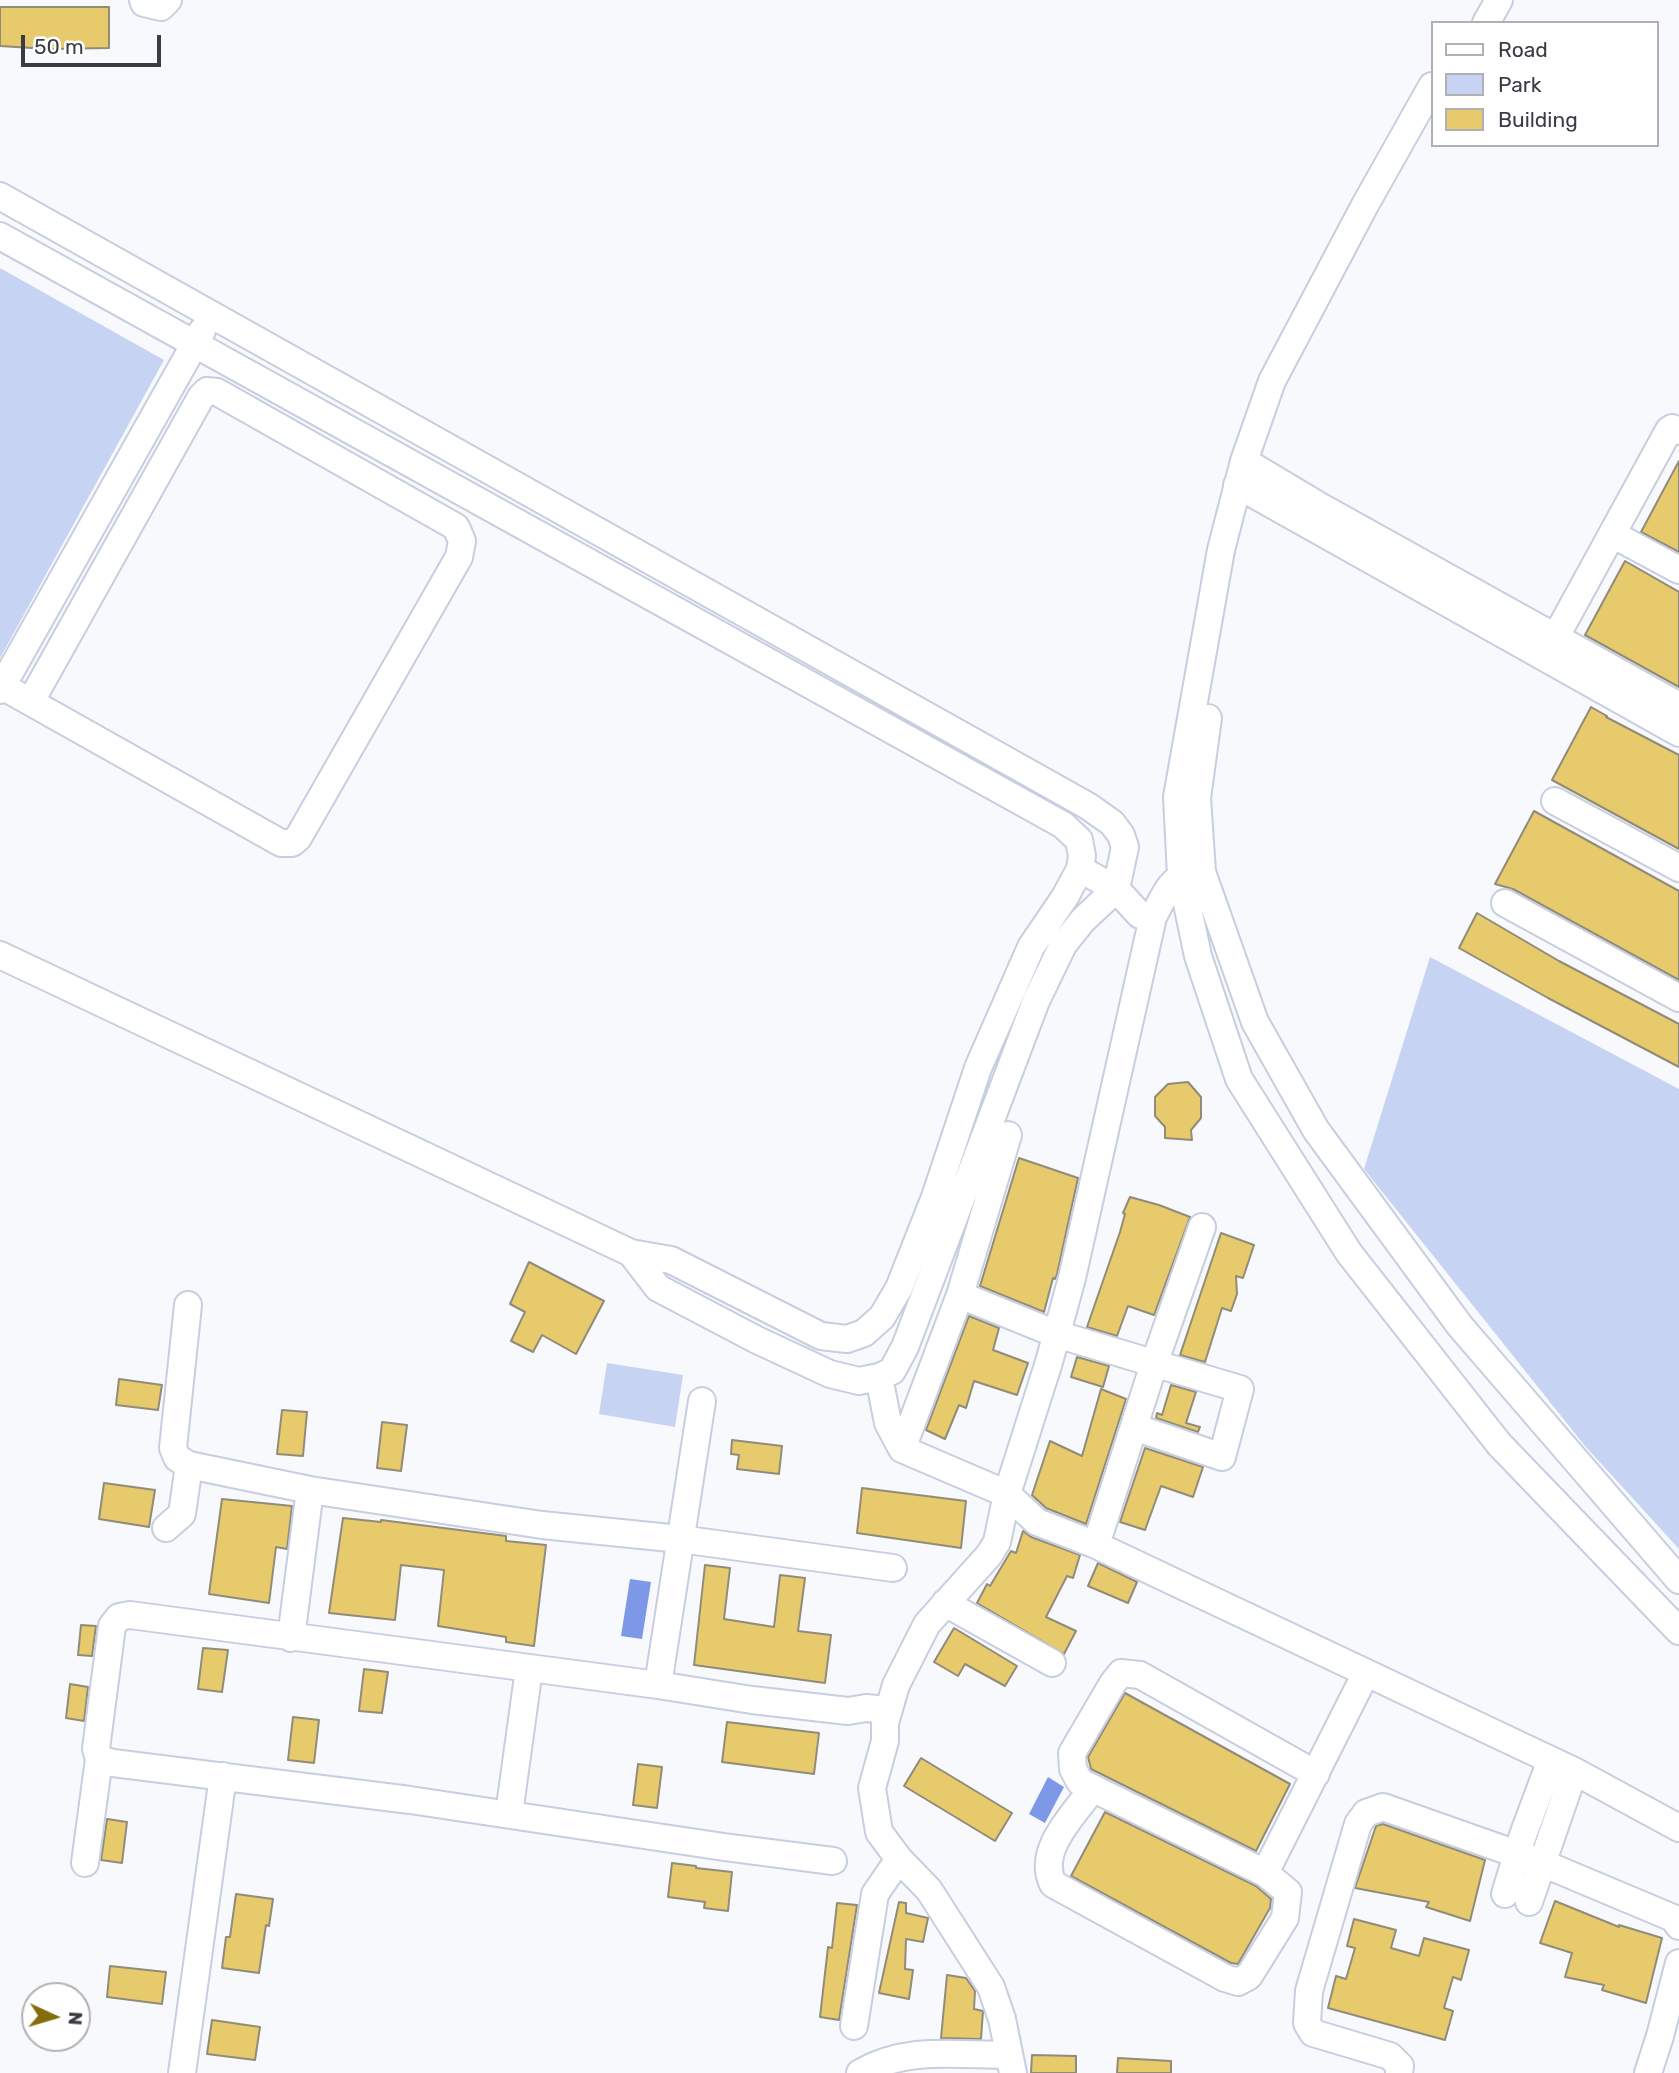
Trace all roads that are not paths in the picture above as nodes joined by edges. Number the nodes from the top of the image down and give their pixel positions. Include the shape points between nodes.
1 (143, 0) edge
2 (168, 0) edge
3 (1480, 0) edge
4 (1499, 0) edge
5 (1468, 21) edge
6 (1487, 21) edge
7 (1430, 90) edge
8 (1430, 120) edge
9 (0, 196) edge
10 (0, 236) edge
11 (210, 314) junction
12 (194, 345) junction
13 (1679, 432) edge
14 (1247, 477) junction
15 (1612, 534) junction
16 (1679, 570) edge
17 (1550, 648) junction
18 (1, 688) edge
19 (31, 701) junction
20 (1679, 706) edge
21 (1679, 733) edge
22 (1555, 801) dead end
23 (1679, 868) edge
24 (1080, 869) junction
25 (1191, 873) junction
26 (1115, 889) junction
27 (1505, 902) dead end
28 (1153, 917) junction
29 (0, 956) edge
30 (1679, 998) edge
31 (1008, 1135) dead end
32 (1202, 1227) dead end
33 (631, 1253) junction
34 (960, 1295) junction
35 (188, 1305) dead end
36 (1056, 1334) junction
37 (1154, 1364) junction
38 (879, 1377) junction
39 (702, 1401) dead end
40 (1134, 1427) junction
41 (902, 1449) junction
42 (189, 1465) junction
43 (310, 1490) junction
44 (1007, 1494) junction
45 (166, 1528) dead end
46 (681, 1539) junction
47 (1096, 1545) junction
48 (893, 1568) dead end
49 (1679, 1580) edge
50 (945, 1604) junction
51 (1679, 1631) edge
52 (291, 1638) junction
53 (1052, 1663) dead end
54 (529, 1669) junction
55 (1366, 1672) junction
56 (658, 1685) junction
57 (887, 1717) junction
58 (99, 1759) junction
59 (1562, 1765) junction
60 (1316, 1774) junction
61 (223, 1776) junction
62 (1093, 1788) junction
63 (509, 1814) junction
64 (1679, 1828) edge
65 (899, 1859) junction
66 (1529, 1859) junction
67 (833, 1861) dead end
68 (85, 1863) dead end
69 (1265, 1873) junction
70 (1517, 1898) dead end
71 (1679, 1926) edge
72 (1679, 1963) edge
73 (854, 2026) dead end
74 (1010, 2064) edge
75 (182, 2073) edge
76 (860, 2073) edge
77 (1399, 2073) edge
78 (1647, 2073) edge

1 - 2 street via 161,7
3 - 5 street
4 - 6 street
7 - 14 street via 1272,381
8 - 14 street via 1285,387
9 - 11 street
10 - 12 street
11 - 12 street
11 - 26 street via 1088,806 1112,823 1125,847
12 - 18 street
12 - 24 street via 1063,825 1079,840
13 - 15 street via 1669,430
14 - 17 street
14 - 25 street via 1225,598
15 - 16 street
15 - 17 street
17 - 20 street
17 - 21 street
18 - 19 street
19 - 19 street via 281,843 292,843 459,557 462,541 456,527 217,392 207,391
22 - 23 street
24 - 26 street
24 - 33 street via 1031,947 978,1068 899,1288 882,1317 864,1333 847,1339 821,1336 671,1261
25 - 28 street via 1174,881
25 - 49 street via 1255,1022 1316,1130 1460,1326
25 - 51 street via 1198,956 1239,1079 1349,1253 1499,1444
26 - 28 street via 1140,915
26 - 38 street via 1063,945 1036,1002 905,1347 892,1371
27 - 30 street
28 - 36 street
29 - 33 street
31 - 34 street
32 - 37 street
33 - 38 street via 658,1288 757,1340 830,1374 859,1381
34 - 36 street
34 - 41 street
35 - 42 street via 173,1448 177,1458
36 - 37 street
36 - 44 street
37 - 40 street
37 - 40 street via 1240,1389 1222,1457
38 - 41 street via 888,1423
39 - 46 street
40 - 47 street
41 - 44 street
42 - 43 street
42 - 45 street via 182,1514
43 - 46 street via 542,1525
43 - 52 street
44 - 47 street via 1037,1522
44 - 50 street via 997,1542
46 - 48 street
46 - 56 street
47 - 55 street
50 - 53 street
50 - 57 street via 927,1624 896,1685
52 - 54 street
52 - 58 street via 130,1615 119,1618 112,1626 96,1749
54 - 56 street
54 - 63 street
55 - 59 street
55 - 60 street
56 - 57 street via 848,1711 866,1707
57 - 65 street via 872,1788 879,1832
58 - 61 street
58 - 68 street
59 - 64 street
59 - 66 street
60 - 62 street via 1140,1675 1121,1673 1072,1753 1080,1782
60 - 69 street
61 - 63 street
61 - 75 street
62 - 69 street
62 - 69 street via 1051,1847 1047,1872 1053,1884 1225,1978 1238,1982 1249,1976 1285,1918 1288,1892
63 - 67 street
65 - 73 street via 875,1894
65 - 74 street via 929,1889 991,1987
66 - 70 street
66 - 71 street via 1673,1918
66 - 77 street via 1383,1807 1361,1817 1309,1991 1307,2024 1313,2033 1390,2056 1400,2066
72 - 78 street
74 - 76 street via 909,2054

